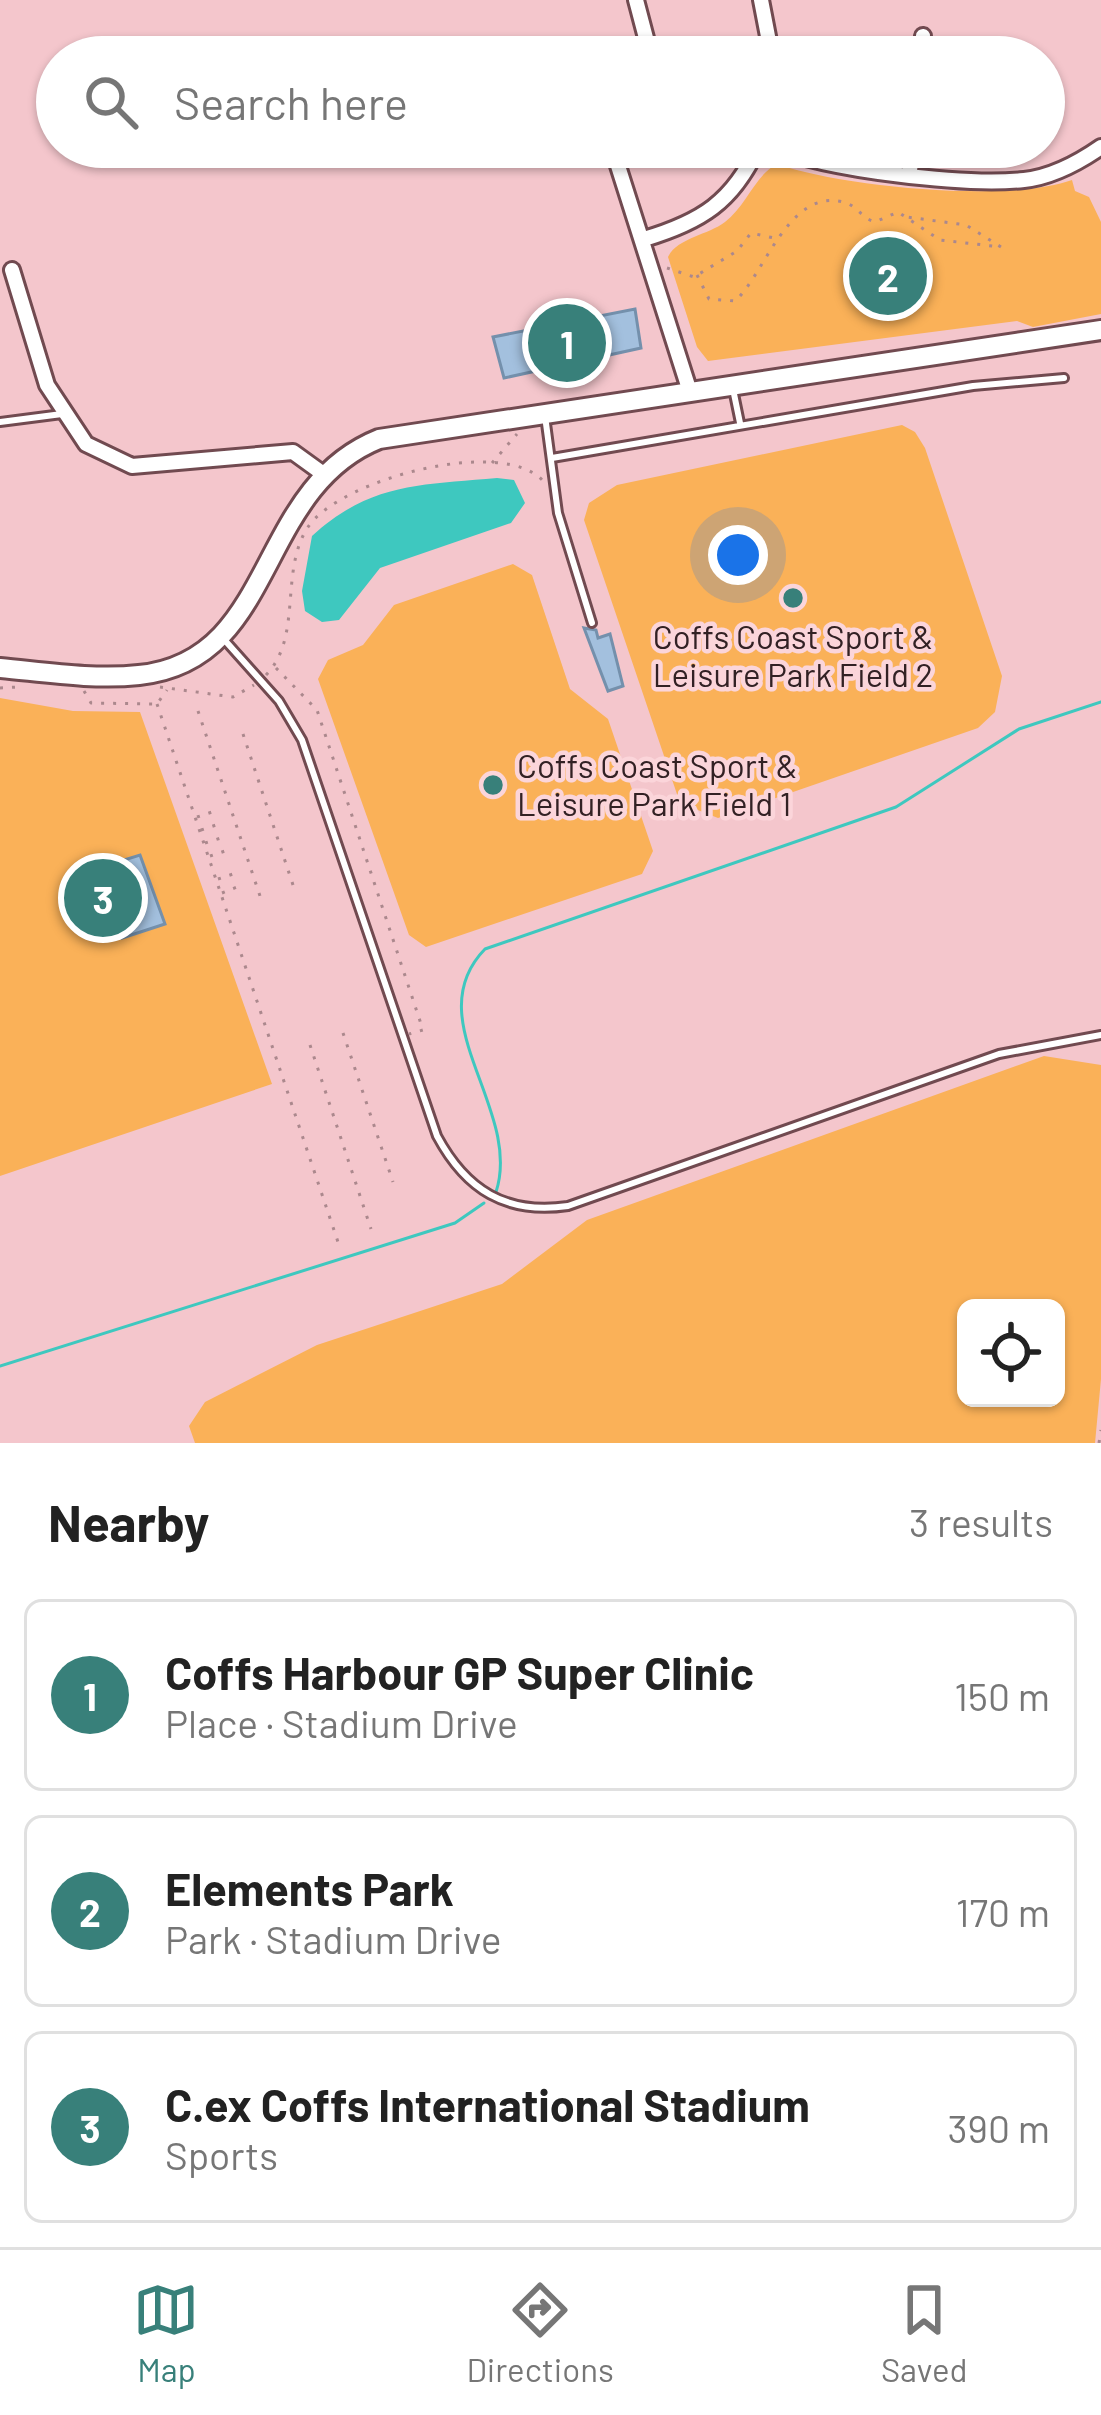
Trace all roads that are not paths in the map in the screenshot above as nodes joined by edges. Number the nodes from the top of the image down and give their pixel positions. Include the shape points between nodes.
1 (636, 0) edge
2 (761, 0) edge
3 (645, 36) edge
4 (768, 36) edge
5 (1101, 147) edge
6 (619, 168) edge
7 (747, 168) edge
8 (870, 168) edge
9 (910, 168) edge
10 (910, 172) junction
11 (644, 239) junction
12 (12, 270) dead end
13 (1101, 331) edge
14 (1064, 378) dead end
15 (733, 386) junction
16 (690, 392) junction
17 (544, 412) junction
18 (64, 414) junction
19 (0, 422) edge
20 (740, 425) junction
21 (552, 458) junction
22 (322, 473) junction
23 (592, 623) dead end
24 (220, 635) junction
25 (0, 668) edge
26 (385, 1019) dead end
27 (398, 1026) junction
28 (1101, 1035) edge

1 - 3 street
2 - 4 street
5 - 10 street via 1063,170 1023,180
6 - 11 street
7 - 11 street via 717,208
8 - 10 street
9 - 10 street
11 - 16 street
12 - 18 street via 47,385
13 - 15 main road
14 - 20 lane
15 - 16 main road
15 - 20 lane
16 - 17 main road
17 - 21 lane
17 - 22 main road via 379,439
18 - 19 lane
18 - 22 street via 86,445 132,466 293,452
20 - 21 lane
21 - 23 lane via 565,541
22 - 24 main road via 258,588
24 - 25 main road via 195,657 138,676
24 - 27 lane via 279,700 302,740
26 - 27 lane
27 - 28 lane via 455,1165 488,1197 533,1210 568,1206 999,1054

